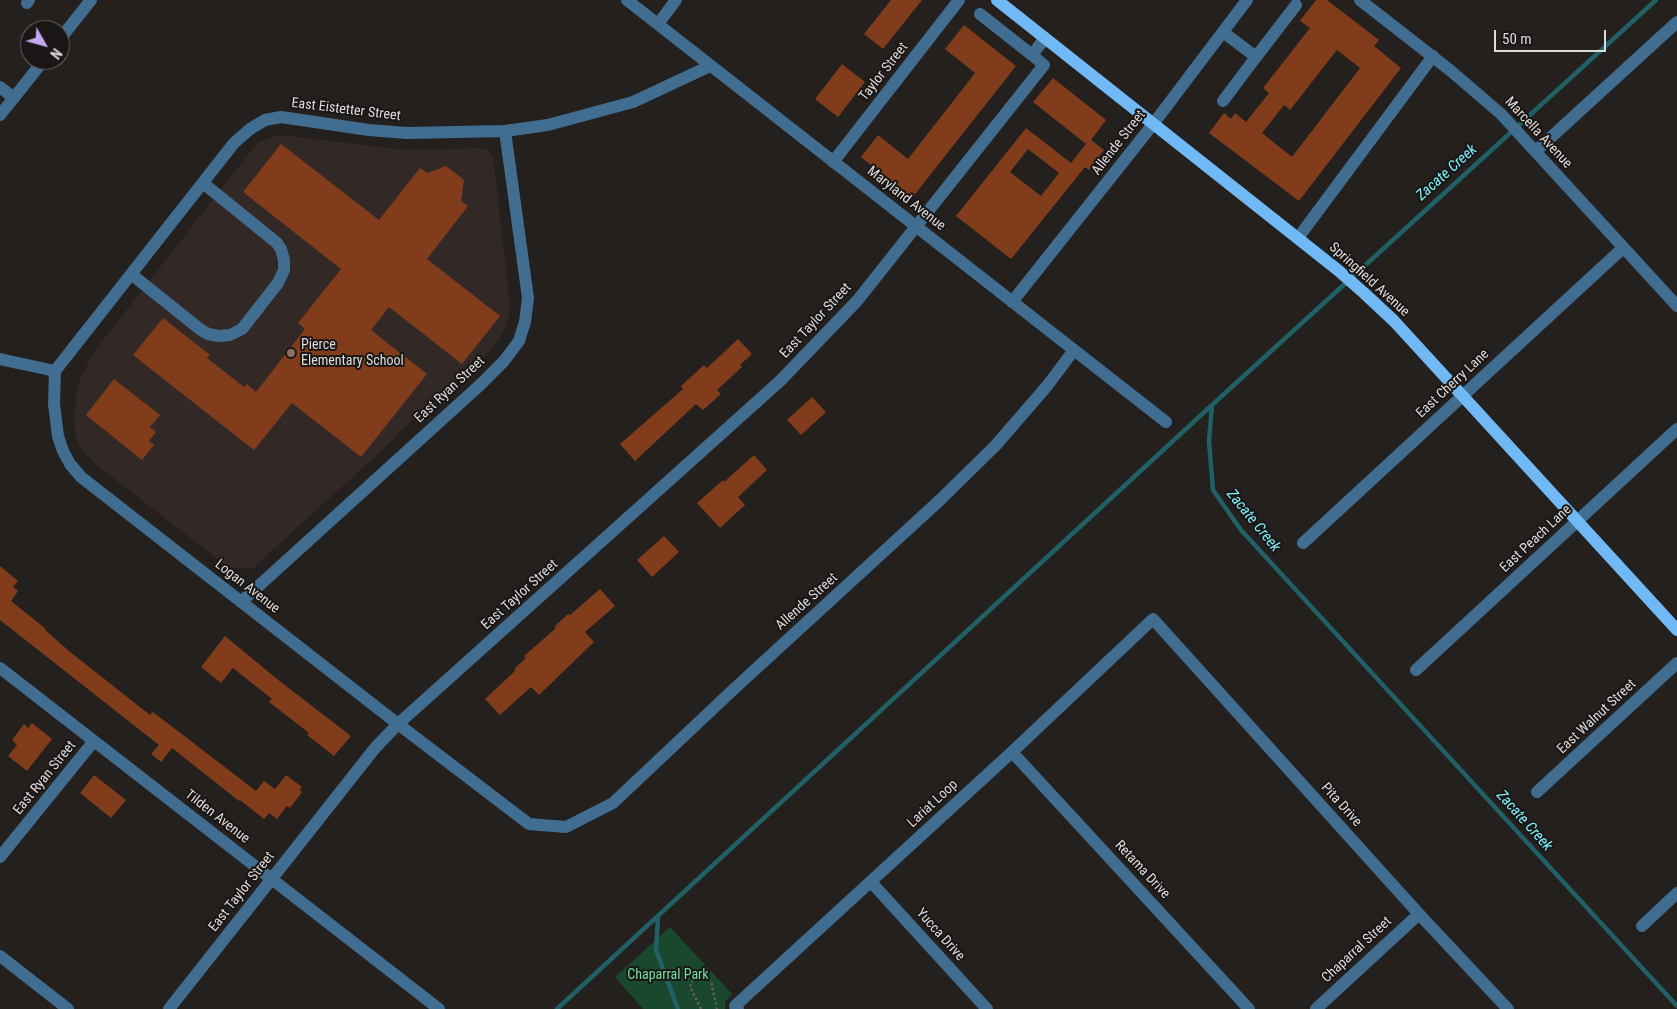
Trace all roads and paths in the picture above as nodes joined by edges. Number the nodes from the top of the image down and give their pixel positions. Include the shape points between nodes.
1 (91, 0) edge
2 (627, 0) edge
3 (676, 0) edge
4 (959, 0) edge
5 (997, 0) edge
6 (1247, 0) edge
7 (1360, 0) edge
8 (1296, 5) dead end
9 (980, 14) dead end
10 (1677, 22) edge
11 (658, 24) junction
12 (70, 26) edge
13 (1223, 32) junction
14 (1045, 38) junction
15 (1032, 54) junction
16 (1433, 56) junction
17 (1256, 57) junction
18 (710, 66) junction
19 (36, 70) edge
20 (0, 87) edge
21 (14, 98) junction
22 (1223, 101) dead end
23 (0, 115) edge
24 (1154, 123) junction
25 (505, 131) junction
26 (1532, 146) junction
27 (833, 162) junction
28 (203, 184) junction
29 (916, 227) junction
30 (1298, 238) junction
31 (1623, 248) junction
32 (131, 274) junction
33 (1012, 302) junction
34 (1677, 306) edge
35 (1074, 350) junction
36 (0, 359) edge
37 (55, 370) junction
38 (1462, 396) junction
39 (1166, 422) dead end
40 (1677, 429) edge
41 (1577, 521) junction
42 (1303, 543) dead end
43 (241, 602) junction
44 (1153, 619) joint
45 (1677, 630) edge
46 (1677, 663) edge
47 (0, 668) edge
48 (1416, 670) dead end
49 (398, 724) junction
50 (94, 741) junction
51 (1012, 752) junction
52 (1537, 792) dead end
53 (529, 824) joint
54 (0, 858) edge
55 (272, 879) junction
56 (871, 882) junction
57 (1677, 894) edge
58 (1419, 914) junction
59 (1642, 926) dead end
60 (0, 956) edge
61 (68, 1009) edge
62 (168, 1009) edge
63 (439, 1009) edge
64 (701, 1009) edge
65 (717, 1009) edge
66 (738, 1009) edge
67 (987, 1009) edge
68 (1249, 1009) edge
69 (1316, 1009) edge
70 (1508, 1009) edge

1 - 12 street
2 - 11 street, Maryland Avenue
3 - 11 street
4 - 27 street, Taylor Street
5 - 14 main road, Springfield Avenue
6 - 13 street, Allende Street
7 - 16 street, Marcella Avenue
8 - 17 street
9 - 15 street
10 - 26 street
11 - 18 street, Maryland Avenue
13 - 17 street
13 - 24 street, Allende Street
14 - 15 street
14 - 24 main road, Springfield Avenue
15 - 29 street, East Taylor Street via 1044,65
16 - 26 street, Marcella Avenue via 1501,114
16 - 30 street
17 - 22 street
18 - 25 street, East Eistetter Street via 633,102 548,125
18 - 27 street, Maryland Avenue
19 - 21 street
20 - 21 street
21 - 23 street
24 - 30 main road, Springfield Avenue
24 - 33 street, Allende Street
25 - 28 street, East Eistetter Street via 407,133 281,117 265,120 250,129
25 - 43 street, East Ryan Street via 528,298 519,341 480,385
26 - 31 street, Marcella Avenue
27 - 29 street, Maryland Avenue
28 - 32 street, East Eistetter Street
28 - 32 street via 273,239 281,250 284,270 266,298 239,330 224,336 214,335 201,330
29 - 33 street, Maryland Avenue
29 - 49 street, East Taylor Street via 857,301 780,381
30 - 38 main road, Springfield Avenue via 1394,321
31 - 34 street, Marcella Avenue
31 - 38 street, East Cherry Lane
32 - 37 street, East Eistetter Street
33 - 35 street, Maryland Avenue
35 - 39 street, Maryland Avenue
35 - 53 street, Allende Street via 996,445 613,803 566,827
36 - 37 street
37 - 43 street, Logan Avenue via 55,420 62,451 70,464 81,477
38 - 41 main road, Springfield Avenue
38 - 42 street, East Cherry Lane
40 - 41 street, East Peach Lane
41 - 45 main road, Springfield Avenue
41 - 48 street, East Peach Lane
43 - 49 street, Logan Avenue
44 - 51 street, Lariat Loop
44 - 58 street, Pita Drive
46 - 52 street, East Walnut Street
47 - 50 street, Tilden Avenue
49 - 53 street, Logan Avenue
49 - 55 street, East Taylor Street via 374,748
50 - 54 street, East Ryan Street
50 - 55 street, Tilden Avenue
51 - 56 street, Lariat Loop
51 - 68 street, Retama Drive
55 - 62 street, East Taylor Street
55 - 63 street, Tilden Avenue
56 - 66 street, Lariat Loop via 735,1006
56 - 67 street, Yucca Drive
57 - 59 street
58 - 69 street, Chaparral Street
58 - 70 street, Pita Drive
60 - 61 street
64 - 65 path via 690,987 693,980 702,976 711,981

